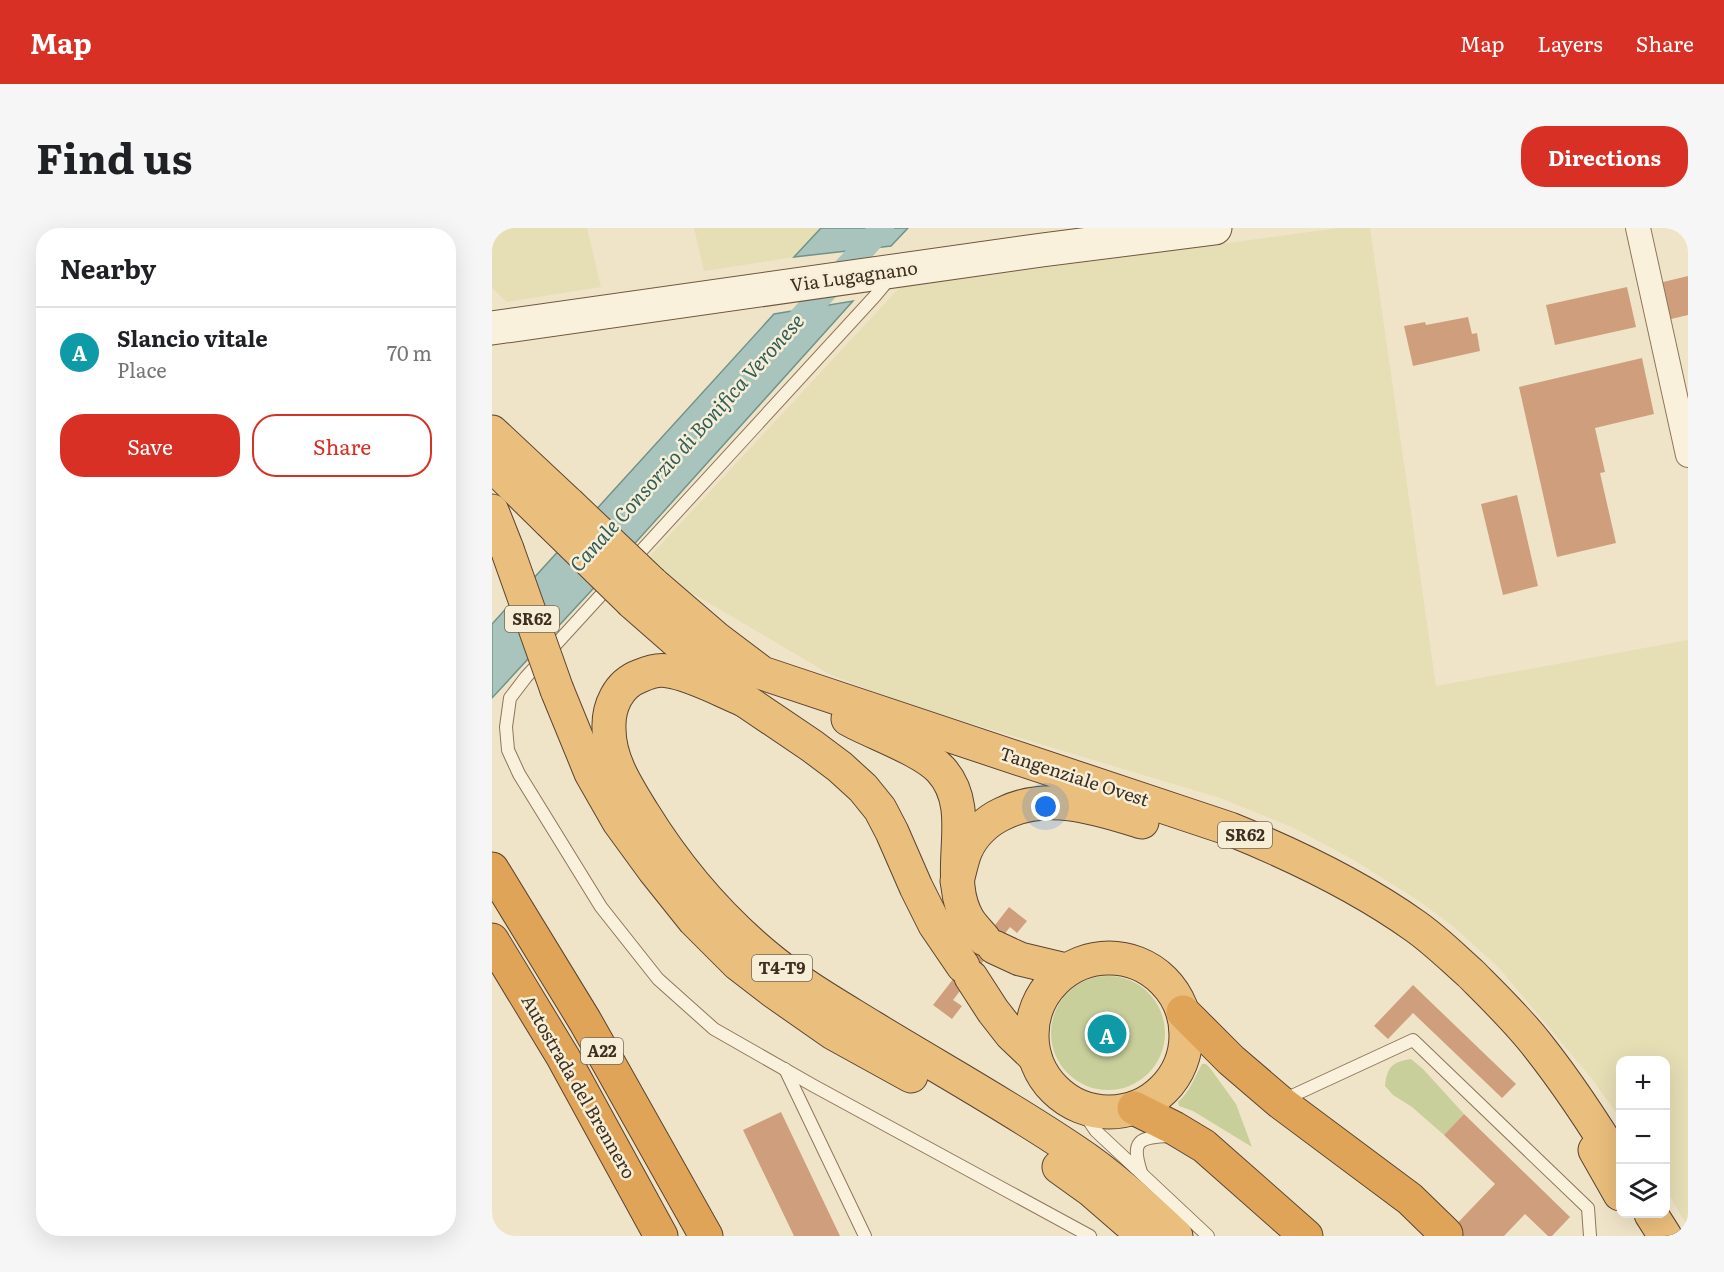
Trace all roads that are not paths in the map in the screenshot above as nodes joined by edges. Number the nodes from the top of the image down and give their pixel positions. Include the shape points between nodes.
1 (1215, 228) edge
2 (1638, 228) edge
3 (890, 271) junction
4 (492, 328) edge
5 (492, 432) edge
6 (1688, 455) edge
7 (492, 465) edge
8 (492, 512) edge
9 (560, 513) junction
10 (632, 582) junction
11 (762, 672) junction
12 (744, 700) junction
13 (492, 869) edge
14 (957, 881) junction
15 (492, 940) edge
16 (1066, 970) junction
17 (1183, 1012) junction
18 (563, 1057) junction
19 (1035, 1057) junction
20 (785, 1069) junction
21 (1280, 1102) junction
22 (1078, 1104) junction
23 (1134, 1108) junction
24 (1186, 1135) junction
25 (1619, 1164) edge
26 (1142, 1174) junction
27 (1616, 1187) edge
28 (1635, 1218) edge
29 (1654, 1218) edge
30 (1446, 1234) edge
31 (642, 1236) edge
32 (661, 1236) edge
33 (706, 1236) edge
34 (865, 1236) edge
35 (1090, 1236) edge
36 (1144, 1236) edge
37 (1176, 1236) edge
38 (1208, 1236) edge
39 (1306, 1236) edge
40 (1590, 1236) edge
41 (1646, 1236) edge
42 (1665, 1236) edge

1 - 3 main road, Via Lugagnano
2 - 6 street
3 - 4 main road, Via Lugagnano
3 - 10 lane via 875,296
5 - 9 highway, Tangenziale Ovest / SR62
7 - 9 highway
8 - 36 highway, SR62, bridge via 591,773 619,822 694,920 772,991 833,1033 1040,1153
9 - 10 highway, Tangenziale Ovest / SR62, bridge
10 - 11 highway, Tangenziale Ovest / SR62
10 - 12 highway
10 - 20 lane via 526,677 510,698 508,750 595,897 658,979 714,1029
11 - 14 highway via 928,759 941,770 950,782 959,813
11 - 25 highway, Tangenziale Ovest / SR62 via 1230,829 1275,847 1378,902 1416,926 1493,996 1538,1046
12 - 19 highway via 812,746 863,788 880,809 935,925 993,1011
12 - 37 highway, T4-T9 via 667,670 634,678 612,703 609,740 614,759 653,829 701,894 781,968 1074,1150 1118,1182
13 - 33 highway, Autostrada del Brennero / A22 via 585,1021
14 - 16 highway via 969,921 989,943 1020,959
14 - 27 highway, Tangenziale Ovest via 966,850 991,819 1030,804 1054,802 1110,812 1171,831 1231,852 1336,898 1437,966 1473,999 1523,1051 1577,1121
15 - 18 highway, Autostrada del Brennero / A22
16 - 17 highway via 1104,958 1140,964 1167,983
16 - 19 highway via 1052,983 1034,1018
17 - 21 highway
17 - 23 highway via 1186,1044 1174,1076 1163,1090
18 - 31 highway
18 - 32 highway, Autostrada del Brennero / A22
19 - 22 highway via 1057,1091
20 - 34 lane
20 - 35 lane
21 - 30 highway via 1410,1199
21 - 40 lane via 1413,1040 1588,1208
22 - 23 highway via 1114,1112
22 - 26 lane via 1096,1131
23 - 24 highway
24 - 26 lane via 1142,1140 1136,1155
24 - 39 highway
26 - 38 lane
28 - 41 highway
29 - 42 highway

